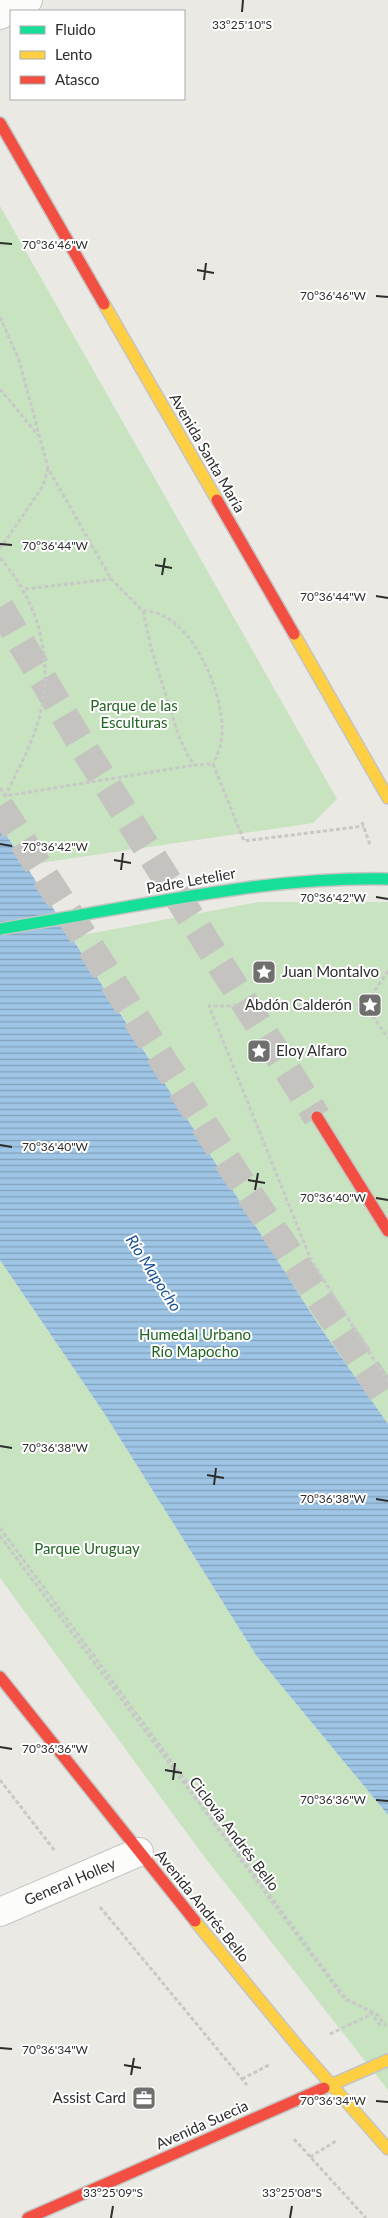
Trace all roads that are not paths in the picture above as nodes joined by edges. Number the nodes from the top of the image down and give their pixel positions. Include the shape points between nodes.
1 (28, 0) edge
2 (0, 15) edge
3 (0, 123) edge
4 (388, 798) edge
5 (388, 879) edge
6 (0, 929) edge
7 (317, 1117) tunnel mouth
8 (388, 1231) edge
9 (0, 1677) edge
10 (139, 1852) junction
11 (0, 1912) edge
12 (388, 2060) edge
13 (332, 2085) junction
14 (388, 2148) edge
15 (28, 2218) edge

1 - 2 street
3 - 4 main road, Avenida Santa María
5 - 6 main road, Padre Letelier, bridge via 299,881 246,887
7 - 8 main road
9 - 10 main road, Avenida Andrés Bello
10 - 11 street, General Holley
10 - 13 main road, Avenida Andrés Bello
12 - 13 main road, Avenida Suecia
13 - 14 main road, Avenida Andrés Bello
13 - 15 main road, Avenida Suecia

